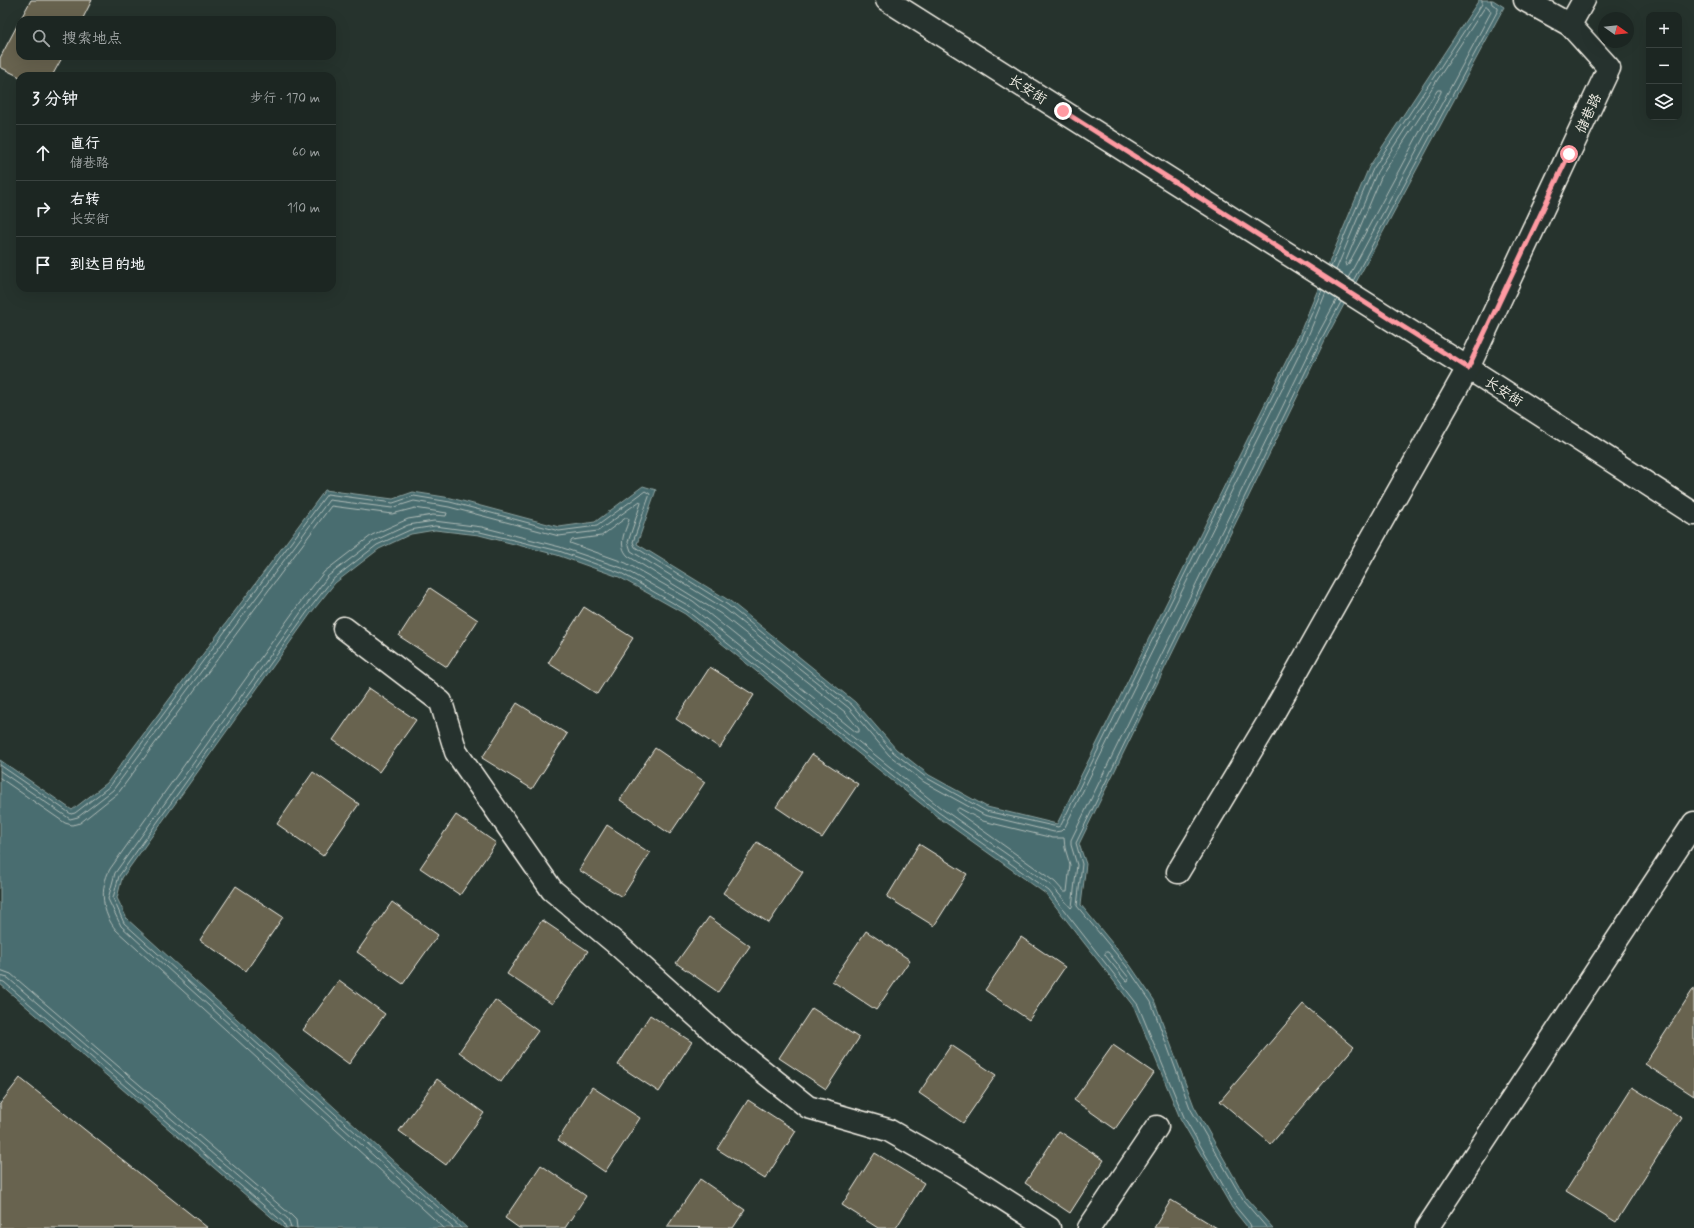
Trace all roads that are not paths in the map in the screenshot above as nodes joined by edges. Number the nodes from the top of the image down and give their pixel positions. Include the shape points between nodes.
1 (887, 0) edge
2 (1525, 0) edge
3 (1584, 0) edge
4 (1570, 25) junction
5 (1468, 368) junction
6 (1694, 514) edge
7 (344, 628) dead end
8 (1694, 823) edge
9 (1178, 872) dead end
10 (1157, 1127) dead end
11 (1049, 1228) edge
12 (1089, 1228) edge
13 (1427, 1228) edge

1 - 5 street, 长安街
2 - 4 street
3 - 4 street
4 - 5 street, 储巷路 via 1609,68
5 - 6 street, 长安街
5 - 9 street via 1270,719
7 - 11 street via 441,702 456,752 552,890 619,946 721,1038 808,1107 888,1130 962,1172
8 - 13 street
10 - 12 street

